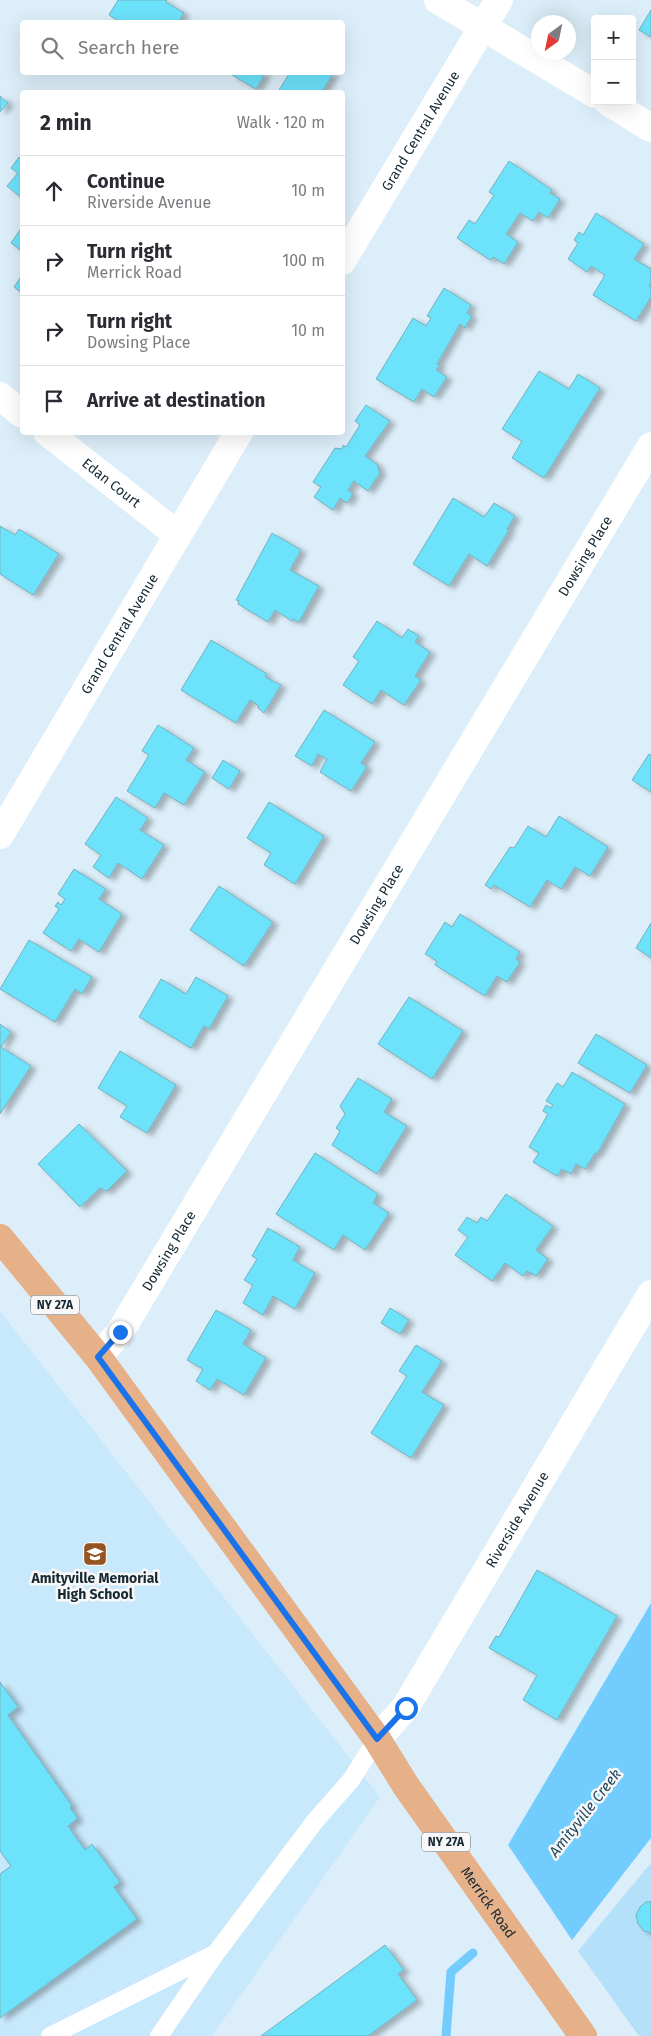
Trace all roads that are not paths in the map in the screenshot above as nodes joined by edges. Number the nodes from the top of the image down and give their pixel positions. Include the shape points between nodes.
1 (438, 0) edge
2 (499, 0) edge
3 (483, 27) junction
4 (591, 92) edge
5 (614, 105) edge
6 (651, 128) edge
7 (345, 256) edge
8 (0, 396) edge
9 (20, 412) edge
10 (51, 435) edge
11 (237, 435) edge
12 (651, 446) edge
13 (178, 535) junction
14 (0, 835) edge
15 (0, 1238) edge
16 (651, 1294) edge
17 (98, 1357) junction
18 (377, 1739) junction
19 (216, 1953) junction
20 (50, 2036) edge
21 (160, 2036) edge
22 (584, 2036) edge

1 - 3 street
2 - 3 street, Grand Central Avenue
3 - 4 street
3 - 7 street, Grand Central Avenue
5 - 6 street
8 - 9 street
10 - 13 street, Edan Court
11 - 13 street, Grand Central Avenue
12 - 17 street, Dowsing Place via 120,1332
13 - 14 street, Grand Central Avenue
15 - 17 main road, Merrick Road / NY 27A
16 - 18 street, Riverside Avenue via 406,1708
17 - 18 main road, Merrick Road / NY 27A
18 - 19 lane via 351,1780 316,1820
18 - 22 main road, Merrick Road / NY 27A via 411,1794
19 - 20 lane
19 - 21 lane

